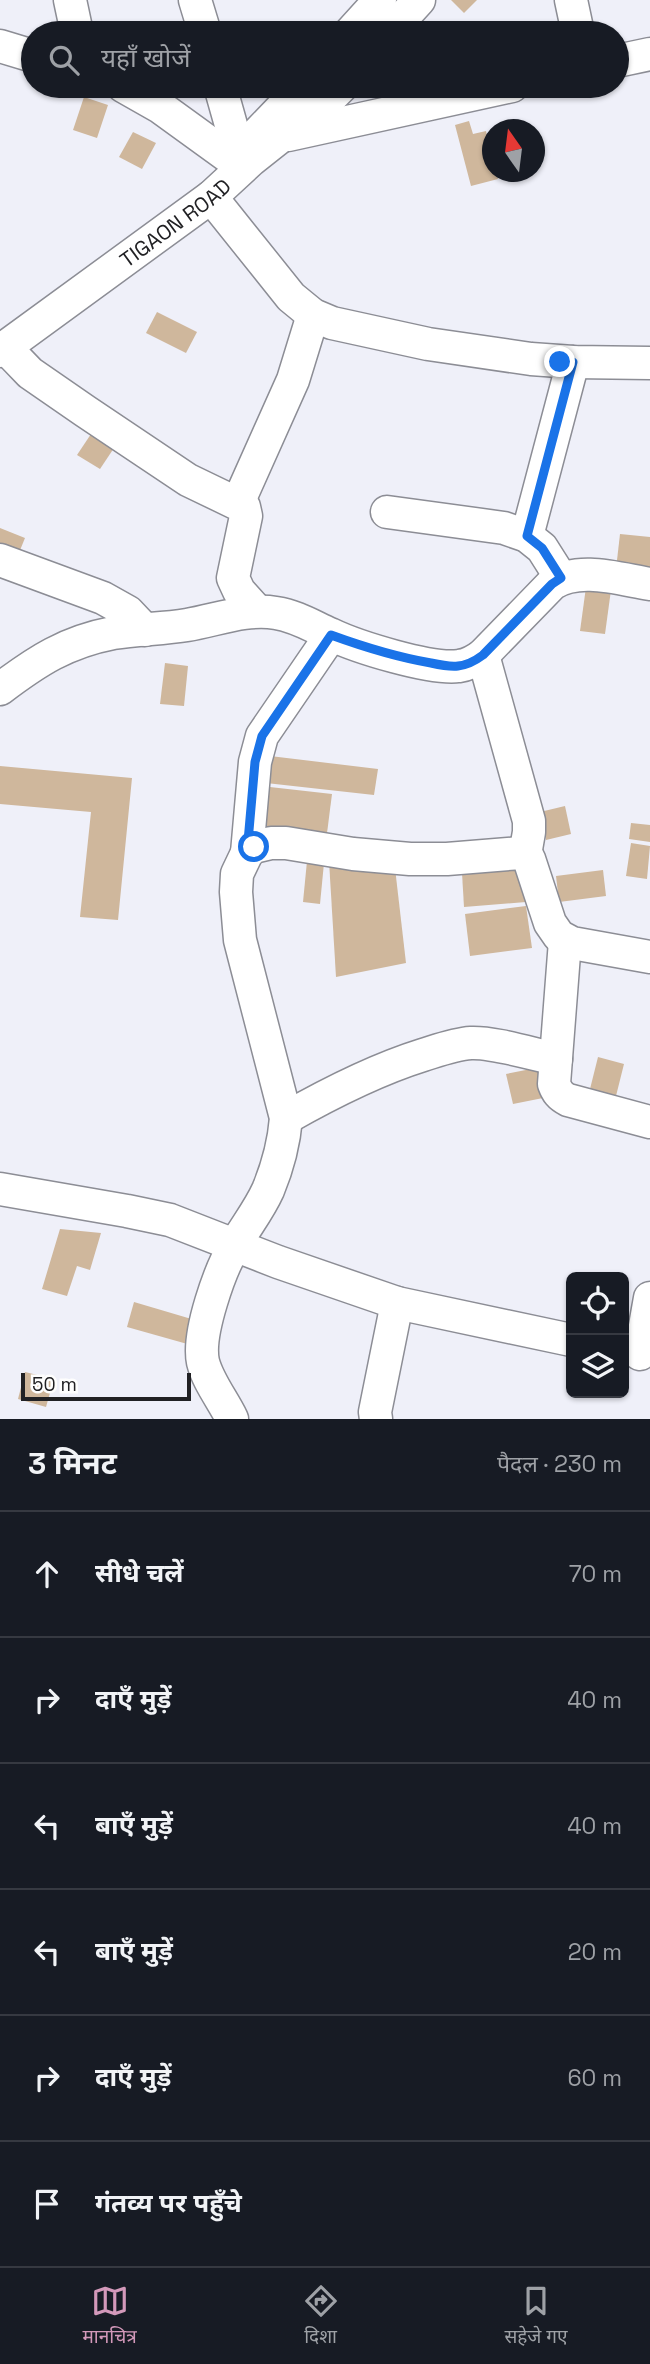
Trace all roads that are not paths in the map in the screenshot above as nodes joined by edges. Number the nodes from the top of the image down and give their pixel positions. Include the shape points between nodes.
1 (70, 0) edge
2 (195, 0) edge
3 (380, 0) edge
4 (419, 0) edge
5 (571, 0) edge
6 (75, 21) edge
7 (201, 21) edge
8 (361, 21) edge
9 (400, 21) edge
10 (575, 21) edge
11 (0, 46) edge
12 (21, 52) edge
13 (650, 54) edge
14 (629, 58) edge
15 (144, 98) edge
16 (226, 98) edge
17 (292, 98) edge
18 (328, 98) edge
19 (459, 98) edge
20 (250, 145) junction
21 (211, 197) junction
22 (313, 315) junction
23 (2, 344) edge
24 (573, 362) junction
25 (650, 363) edge
26 (239, 503) junction
27 (387, 512) dead end
28 (527, 536) junction
29 (0, 561) edge
30 (561, 578) junction
31 (650, 584) edge
32 (257, 611) junction
33 (145, 630) junction
34 (331, 635) junction
35 (483, 655) junction
36 (0, 689) edge
37 (247, 853) junction
38 (525, 855) junction
39 (565, 941) junction
40 (650, 957) edge
41 (556, 1059) junction
42 (286, 1118) junction
43 (650, 1122) edge
44 (0, 1189) edge
45 (235, 1245) junction
46 (650, 1298) edge
47 (397, 1303) junction
48 (566, 1339) edge
49 (638, 1354) edge
50 (232, 1419) edge
51 (376, 1419) edge

1 - 6 street
2 - 7 street
3 - 8 street
4 - 9 street
5 - 10 street
11 - 12 street
13 - 14 street
15 - 20 street
16 - 20 street
17 - 20 street, TIGAON ROAD
18 - 20 street, TIGAON ROAD
19 - 20 street
20 - 21 street, TIGAON ROAD via 251,160
20 - 23 street
21 - 22 street via 291,296
21 - 23 street, TIGAON ROAD
22 - 24 street via 428,344
22 - 26 street via 293,380
23 - 26 street via 30,373 96,419 188,480
24 - 25 street
24 - 28 street
26 - 32 street via 246,516 233,578
27 - 28 street via 504,528
28 - 30 street via 542,548
29 - 33 street via 103,598 128,612
30 - 31 street via 579,575
30 - 35 street
32 - 33 street
32 - 34 street via 288,615
33 - 36 street via 62,648
34 - 35 street via 374,651 451,667
34 - 37 street via 262,736 255,762
35 - 38 street via 529,821
37 - 38 street via 262,844 286,843 411,859
37 - 42 street via 237,874 240,940
38 - 39 street via 550,922
39 - 40 street
39 - 41 street
41 - 42 street via 472,1043 446,1048 362,1078
41 - 43 street via 554,1084 561,1097
42 - 45 street via 267,1192
44 - 45 street via 149,1215
45 - 47 street
45 - 50 street via 222,1270 202,1346 204,1365
46 - 49 street
47 - 48 street
47 - 51 street

